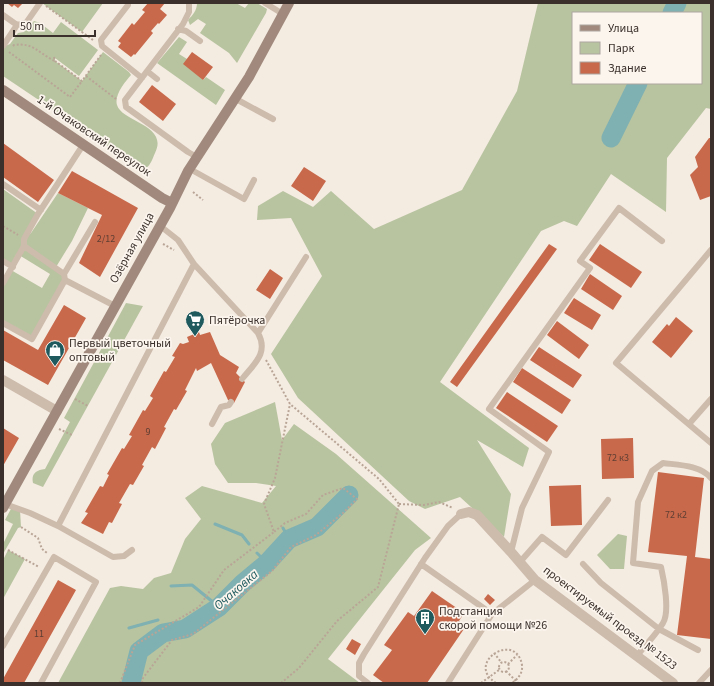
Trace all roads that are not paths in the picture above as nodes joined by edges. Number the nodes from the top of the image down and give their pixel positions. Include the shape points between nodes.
1 (41, 3) edge
2 (128, 3) edge
3 (189, 3) edge
4 (265, 3) edge
5 (289, 3) edge
6 (283, 14) junction
7 (3, 15) edge
8 (17, 25) junction
9 (178, 29) junction
10 (200, 41) dead end
11 (3, 46) edge
12 (147, 71) junction
13 (142, 78) junction
14 (156, 79) dead end
15 (3, 90) edge
16 (236, 99) junction
17 (273, 119) dead end
18 (83, 145) junction
19 (197, 157) junction
20 (190, 169) junction
21 (254, 180) dead end
22 (3, 184) edge
23 (172, 204) junction
24 (41, 210) junction
25 (95, 222) dead end
26 (159, 225) junction
27 (662, 241) dead end
28 (24, 246) junction
29 (711, 250) edge
30 (306, 257) dead end
31 (3, 261) edge
32 (194, 264) junction
33 (13, 267) junction
34 (65, 277) junction
35 (3, 283) edge
36 (115, 306) junction
37 (3, 323) edge
38 (258, 333) junction
39 (242, 379) dead end
40 (3, 380) edge
41 (711, 399) edge
42 (231, 402) dead end
43 (57, 411) junction
44 (212, 424) dead end
45 (689, 424) junction
46 (711, 443) edge
47 (711, 478) edge
48 (608, 500) dead end
49 (4, 506) edge
50 (461, 514) joint
51 (58, 526) junction
52 (132, 550) dead end
53 (511, 552) junction
54 (520, 562) junction
55 (421, 564) junction
56 (583, 564) dead end
57 (535, 580) junction
58 (492, 614) junction
59 (659, 628) junction
60 (3, 646) edge
61 (698, 650) dead end
62 (637, 656) junction
63 (711, 670) edge
64 (41, 683) edge
65 (368, 683) edge
66 (448, 683) edge
67 (674, 683) edge
68 (699, 683) edge

1 - 8 lane via 26,24
2 - 13 lane via 101,40 104,48
3 - 9 lane via 189,12
4 - 6 lane
5 - 6 street, Озёрная улица
6 - 16 street, Озёрная улица
7 - 8 lane
8 - 11 lane
9 - 10 lane via 186,31
9 - 12 lane
12 - 13 lane
12 - 14 lane
13 - 19 lane via 125,100 126,107 177,140
15 - 18 street, 1-й Очаковский переулок
16 - 17 lane
16 - 19 street, Озёрная улица
18 - 23 street, 1-й Очаковский переулок
18 - 24 lane
19 - 20 street, Озёрная улица
20 - 21 lane via 244,199
20 - 23 street, Озёрная улица
22 - 24 lane
23 - 26 street, Озёрная улица
24 - 28 lane via 24,239
25 - 34 lane
26 - 32 lane via 178,240
26 - 36 street, Озёрная улица
27 - 53 lane via 619,208 580,261 590,268 489,409 549,452 522,508
28 - 33 lane
28 - 34 lane
29 - 45 lane via 616,363
30 - 38 lane
31 - 33 lane
32 - 38 lane
32 - 51 lane
33 - 35 lane
34 - 36 lane
34 - 37 lane via 32,339
36 - 43 street, Озёрная улица
38 - 39 lane via 263,347 261,353
40 - 43 street
41 - 45 lane
42 - 44 lane via 221,407
43 - 49 street, Озёрная улица
45 - 46 lane
47 - 59 lane via 690,467 663,463 652,471 638,502 633,563 661,567 666,606 664,622
48 - 54 lane via 566,555 542,537
49 - 51 lane via 30,513
50 - 53 street, проектируемый проезд № 1523 via 469,512 476,515
50 - 55 lane via 448,526
51 - 52 lane via 113,557 124,556
53 - 54 street, проектируемый проезд № 1523
54 - 57 street, проектируемый проезд № 1523
55 - 58 lane
55 - 65 lane via 359,663 359,676
56 - 59 lane via 601,583
57 - 58 lane
57 - 62 street, проектируемый проезд № 1523
58 - 66 lane
59 - 61 lane
59 - 62 lane
60 - 64 lane via 54,557 96,582
62 - 67 street, проектируемый проезд № 1523
63 - 68 lane

